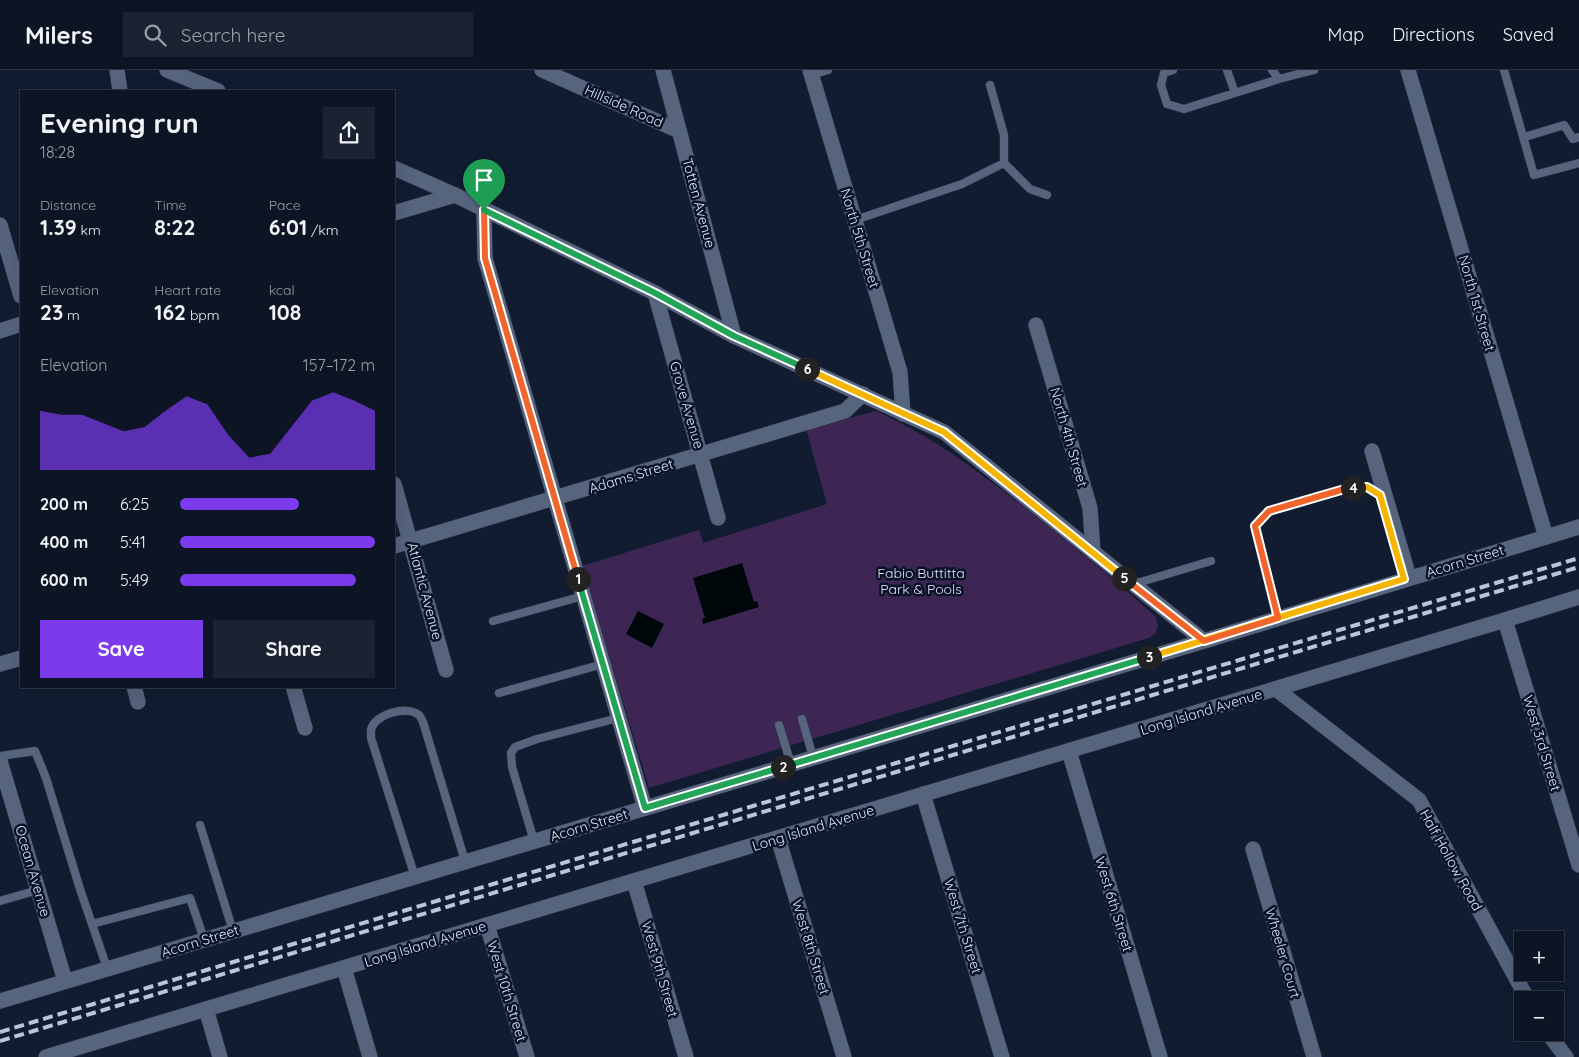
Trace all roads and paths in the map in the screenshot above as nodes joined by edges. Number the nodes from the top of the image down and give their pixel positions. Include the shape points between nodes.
1 (118, 70) edge
2 (170, 70) edge
3 (542, 70) edge
4 (663, 70) edge
5 (828, 70) edge
6 (1173, 70) edge
7 (1227, 70) edge
8 (1272, 70) edge
9 (1314, 70) edge
10 (1408, 70) edge
11 (1504, 70) edge
12 (811, 72) edge
13 (1280, 79) junction
14 (990, 85) dead end
15 (120, 90) edge
16 (216, 90) edge
17 (1235, 93) junction
18 (679, 131) junction
19 (1525, 137) junction
20 (1579, 137) edge
21 (1004, 163) junction
22 (1579, 163) edge
23 (395, 168) edge
24 (455, 195) junction
25 (1047, 195) dead end
26 (484, 210) junction
27 (395, 213) edge
28 (855, 220) junction
29 (0, 225) edge
30 (20, 293) edge
31 (655, 293) junction
32 (20, 324) edge
33 (1036, 325) dead end
34 (0, 331) edge
35 (734, 336) junction
36 (863, 394) junction
37 (903, 410) junction
38 (1372, 451) dead end
39 (701, 455) junction
40 (395, 487) edge
41 (555, 499) junction
42 (718, 518) dead end
43 (1579, 527) edge
44 (1546, 537) junction
45 (411, 541) junction
46 (395, 546) edge
47 (1093, 552) junction
48 (1211, 561) dead end
49 (1406, 578) junction
50 (1132, 584) junction
51 (583, 596) junction
52 (1579, 597) edge
53 (1278, 618) junction
54 (1505, 620) junction
55 (493, 621) dead end
56 (1204, 641) junction
57 (20, 658) edge
58 (0, 664) edge
59 (603, 664) junction
60 (446, 670) dead end
61 (134, 688) edge
62 (294, 688) edge
63 (1276, 689) junction
64 (499, 693) dead end
65 (138, 702) dead end
66 (618, 718) junction
67 (802, 719) dead end
68 (779, 725) dead end
69 (305, 728) dead end
70 (1068, 751) junction
71 (0, 756) edge
72 (813, 757) junction
73 (0, 761) edge
74 (791, 764) junction
75 (923, 794) junction
76 (645, 808) junction
77 (200, 825) dead end
78 (778, 838) junction
79 (534, 841) junction
80 (1253, 849) dead end
81 (465, 862) junction
82 (1579, 865) edge
83 (415, 876) junction
84 (634, 881) junction
85 (38, 890) junction
86 (0, 901) edge
87 (92, 924) junction
88 (486, 925) junction
89 (233, 931) junction
90 (204, 939) junction
91 (107, 968) junction
92 (344, 968) junction
93 (65, 981) junction
94 (1523, 991) edge
95 (0, 1001) edge
96 (206, 1009) junction
97 (1554, 1041) edge
98 (66, 1054) edge
99 (46, 1057) edge
100 (220, 1057) edge
101 (370, 1057) edge
102 (528, 1057) edge
103 (686, 1057) edge
104 (844, 1057) edge
105 (1002, 1057) edge
106 (1160, 1057) edge
107 (1314, 1057) edge
108 (1566, 1057) edge

1 - 15 street
2 - 16 street
3 - 18 street, Hillside Road
4 - 18 street, Totten Avenue
5 - 12 lane
6 - 17 lane via 1164,73 1161,85 1167,104 1184,109
7 - 17 lane
8 - 13 lane
9 - 13 lane
10 - 44 street, North 1st Street
11 - 19 lane
12 - 28 street, North 5th Street
13 - 17 lane
14 - 21 lane via 1004,135
18 - 35 street, Totten Avenue
19 - 20 lane via 1564,125 1573,139
19 - 22 lane via 1534,174
21 - 25 lane via 1030,189
21 - 28 lane via 962,184
23 - 24 street
24 - 26 street
24 - 27 street
26 - 31 street
26 - 41 street via 485,258
28 - 37 street, North 5th Street via 900,372
29 - 30 street
31 - 35 street
31 - 39 street, Grove Avenue
32 - 34 street
33 - 47 street, North 4th Street via 1090,508
35 - 36 street
36 - 37 street
36 - 39 street, Adams Street via 845,411
37 - 47 street via 944,432
38 - 49 street
39 - 41 street, Adams Street
39 - 42 street, Grove Avenue
40 - 45 street, Atlantic Avenue
41 - 45 street, Adams Street
41 - 51 street
43 - 44 street, Acorn Street
44 - 49 street, Acorn Street
45 - 46 street, Adams Street
45 - 60 street, Atlantic Avenue
47 - 50 street
48 - 50 lane
49 - 53 street, Acorn Street
49 - 53 lane via 1380,495 1367,487 1348,488 1269,511 1255,526
50 - 56 street
51 - 55 lane
51 - 59 street
52 - 54 street, Long Island Avenue
53 - 56 street, Acorn Street
54 - 63 street, Long Island Avenue
54 - 82 street, West 3rd Street
56 - 72 street, Acorn Street
57 - 58 street
59 - 64 lane
59 - 66 street
61 - 65 street
62 - 69 street
63 - 70 street, Long Island Avenue
63 - 94 street, Half Hollow Road via 1419,800
66 - 76 street
66 - 79 lane via 515,747 511,753 512,766
67 - 72 lane
68 - 74 lane
70 - 75 street, Long Island Avenue
70 - 106 street, West 6th Street
71 - 87 lane via 36,751
72 - 74 street, Acorn Street
73 - 85 street, Ocean Avenue
74 - 76 street, Acorn Street
75 - 78 street, Long Island Avenue
75 - 105 street, West 7th Street
76 - 79 street, Acorn Street
77 - 89 lane
78 - 84 street, Long Island Avenue
78 - 104 street, West 8th Street
79 - 81 street, Acorn Street
80 - 107 street, Wheeler Court
81 - 83 street, Acorn Street
81 - 83 lane via 423,722 412,712 387,714 373,725 371,738
83 - 89 street, Acorn Street
84 - 88 street, Long Island Avenue
84 - 103 street, West 9th Street
85 - 86 lane
85 - 93 street, Ocean Avenue
87 - 90 lane via 190,898
87 - 91 lane
88 - 92 street, Long Island Avenue
88 - 102 street, West 10th Street
89 - 90 street, Acorn Street
90 - 91 street, Acorn Street
91 - 93 street, Acorn Street
92 - 96 street, Long Island Avenue
92 - 101 street
93 - 95 street, Acorn Street
96 - 98 street, Long Island Avenue
96 - 100 street
97 - 108 street
98 - 99 street, Long Island Avenue

